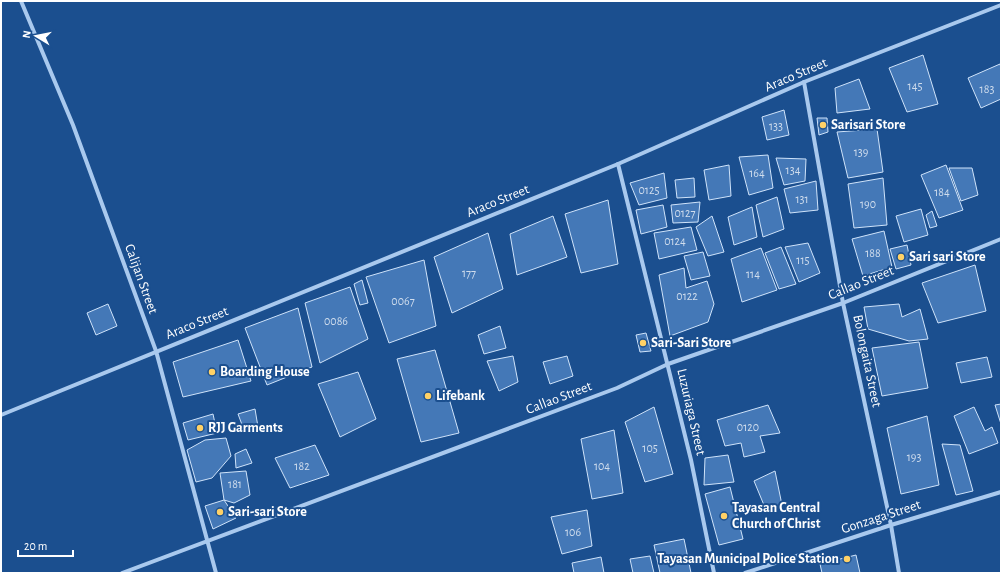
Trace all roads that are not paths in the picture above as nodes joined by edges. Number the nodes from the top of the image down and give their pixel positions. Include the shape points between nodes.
1 (21, 1) edge
2 (1001, 5) edge
3 (804, 82) junction
4 (618, 164) junction
5 (1001, 239) edge
6 (843, 303) junction
7 (156, 351) junction
8 (668, 364) junction
9 (1, 415) edge
10 (1001, 492) edge
11 (891, 525) junction
12 (207, 541) junction
13 (122, 573) edge
14 (216, 573) edge
15 (714, 573) edge
16 (745, 573) edge
17 (899, 573) edge

1 - 7 street, Calijan Street via 73,125
2 - 3 street, Araco Street
3 - 4 street, Araco Street
3 - 6 street, Bolongaita Street
4 - 7 street, Araco Street
4 - 8 street, Luzuriaga Street
5 - 6 street, Callao Street
6 - 8 street, Callao Street
6 - 11 street, Bolongaita Street
7 - 9 street, Araco Street
7 - 12 street, Calijan Street
8 - 12 street, Callao Street via 610,390
8 - 15 street, Luzuriaga Street via 692,460
10 - 11 street, Gonzaga Street
11 - 16 street, Gonzaga Street
11 - 17 street, Bolongaita Street
12 - 13 street, Callao Street
12 - 14 street, Calijan Street

